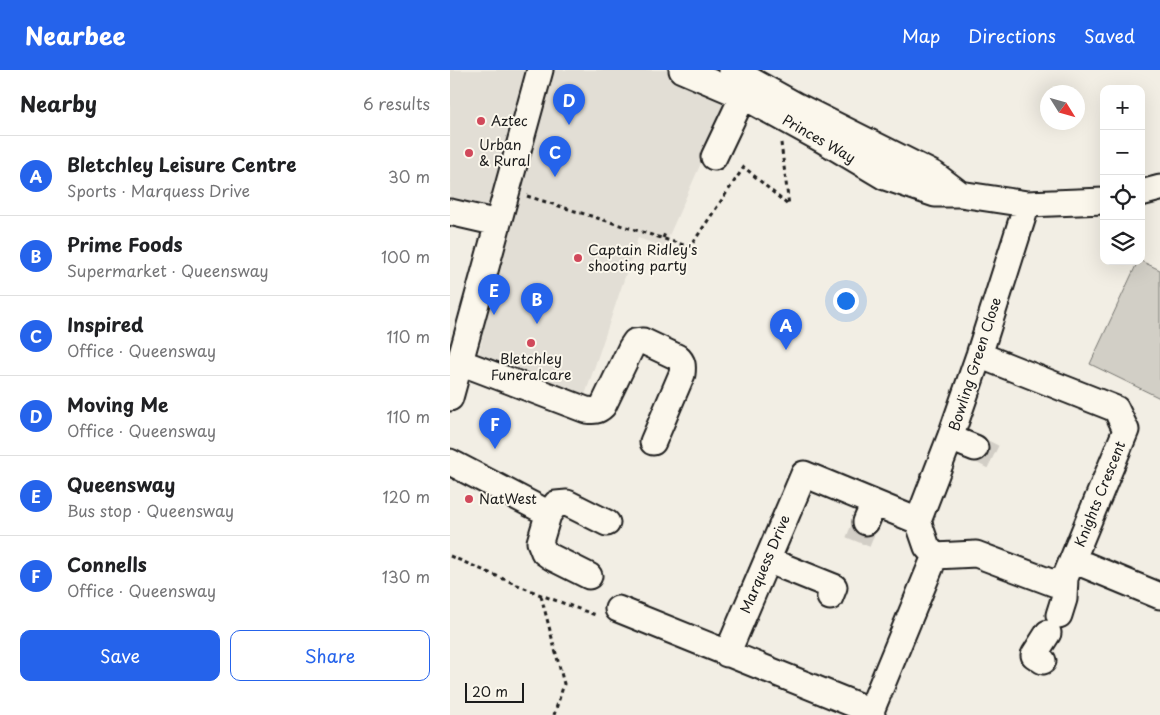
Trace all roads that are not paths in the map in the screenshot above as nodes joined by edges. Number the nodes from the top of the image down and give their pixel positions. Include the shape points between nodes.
1 (540, 70) edge
2 (682, 70) edge
3 (735, 71) edge
4 (743, 96) junction
5 (714, 157) dead end
6 (1160, 188) edge
7 (1145, 192) edge
8 (960, 194) junction
9 (1100, 201) edge
10 (1027, 204) junction
11 (450, 212) edge
12 (498, 223) junction
13 (979, 354) junction
14 (460, 362) junction
15 (450, 398) edge
16 (950, 438) junction
17 (653, 442) dead end
18 (974, 448) tunnel mouth
19 (450, 462) edge
20 (548, 515) junction
21 (918, 521) junction
22 (607, 523) dead end
23 (931, 552) junction
24 (767, 560) junction
25 (1069, 569) junction
26 (589, 576) dead end
27 (1160, 596) edge
28 (830, 598) dead end
29 (611, 614) road end
30 (727, 654) junction
31 (1043, 661) dead end
32 (871, 713) edge

1 - 12 street
2 - 4 street, Princes Way
3 - 8 street, Princes Way via 935,174
4 - 5 street
4 - 8 street, Princes Way via 884,176 935,194
6 - 7 street
8 - 10 street, Princes Way
9 - 10 street, Princes Way
10 - 13 street, Bowling Green Close
11 - 12 street
12 - 14 street
13 - 16 street, Bowling Green Close
13 - 25 street, Knights Crescent via 1116,409 1126,430
14 - 15 street
14 - 17 street via 592,411 603,406 630,348 635,342 643,341 676,357 683,367
16 - 18 street
16 - 21 street, Bowling Green Close
19 - 20 street
20 - 22 street via 556,504 567,503
20 - 26 street via 540,542 544,552
21 - 23 street
21 - 24 street, Marquess Drive via 870,512 842,481 804,474
23 - 25 street via 976,554 1053,583
23 - 32 street
24 - 28 street via 834,587
24 - 30 street, Marquess Drive
25 - 27 street
25 - 31 street, Knights Crescent via 1064,599 1034,655
29 - 30 street
30 - 32 street

